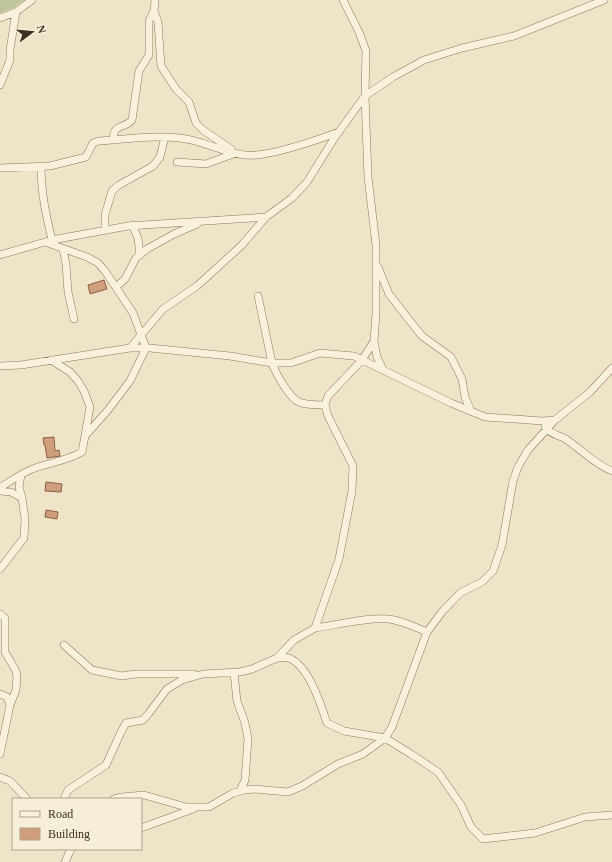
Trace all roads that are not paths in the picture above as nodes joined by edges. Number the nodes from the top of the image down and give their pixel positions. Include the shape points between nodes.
1 (32, 0) edge
2 (155, 0) edge
3 (343, 0) edge
4 (604, 0) edge
5 (154, 11) junction
6 (16, 12) junction
7 (0, 18) edge
8 (0, 85) edge
9 (366, 96) junction
10 (339, 132) junction
11 (165, 137) junction
12 (113, 140) junction
13 (236, 153) junction
14 (177, 162) dead end
15 (41, 166) junction
16 (0, 168) edge
17 (266, 217) junction
18 (201, 222) junction
19 (132, 225) junction
20 (105, 230) junction
21 (52, 240) junction
22 (45, 242) junction
23 (63, 249) junction
24 (0, 255) edge
25 (140, 255) junction
26 (376, 264) junction
27 (116, 286) junction
28 (258, 296) dead end
29 (74, 319) dead end
30 (142, 335) junction
31 (374, 341) junction
32 (130, 348) junction
33 (146, 348) junction
34 (51, 360) junction
35 (362, 360) junction
36 (272, 363) junction
37 (0, 366) edge
38 (612, 368) edge
39 (383, 370) junction
40 (325, 406) junction
41 (471, 411) junction
42 (556, 420) junction
43 (542, 421) junction
44 (547, 430) junction
45 (85, 436) junction
46 (612, 471) edge
47 (21, 474) junction
48 (0, 488) edge
49 (0, 491) edge
50 (22, 498) junction
51 (0, 569) edge
52 (0, 614) edge
53 (315, 628) junction
54 (428, 632) junction
55 (64, 645) dead end
56 (277, 658) junction
57 (234, 673) junction
58 (203, 674) junction
59 (0, 694) edge
60 (10, 706) junction
61 (385, 738) junction
62 (0, 754) edge
63 (0, 777) edge
64 (240, 791) junction
65 (26, 798) edge
66 (64, 798) edge
67 (118, 798) edge
68 (197, 807) junction
69 (612, 815) edge
70 (142, 828) edge
71 (71, 850) edge
72 (65, 862) edge

1 - 6 street
2 - 5 street
3 - 9 street via 366,51
4 - 9 street via 514,36 424,60
5 - 12 street via 149,21 150,55 139,70 132,120 116,128
5 - 13 street via 158,22 161,66 188,102 196,124
6 - 7 street
6 - 8 street via 10,60
9 - 10 street
9 - 26 street via 368,176
10 - 13 street via 260,154
10 - 17 street via 307,182 292,198
11 - 12 street
11 - 13 street via 181,138
11 - 20 street via 160,157 153,166 112,191 105,215
12 - 15 street via 93,143 86,157
13 - 14 street via 206,164
15 - 16 street
15 - 21 street via 43,201
17 - 18 street
17 - 30 street via 242,245 197,286 163,308
18 - 19 street
18 - 25 street via 174,234
19 - 20 street
19 - 25 street via 138,238
20 - 21 street
21 - 22 street
22 - 23 street
22 - 24 street
23 - 27 street via 87,257 98,264
23 - 29 street
25 - 27 street via 125,279
26 - 31 street
26 - 41 street via 389,294 422,336 451,357 462,379
27 - 30 street via 133,313
28 - 36 street
30 - 32 street
30 - 33 street
31 - 35 street
31 - 39 street
32 - 33 street
32 - 34 street
33 - 36 street
33 - 45 street via 130,381
34 - 37 street
34 - 45 street via 70,372 84,391 90,407
35 - 36 street via 354,356 320,353 291,363
35 - 39 street
35 - 40 street via 328,396
36 - 40 street via 298,402
38 - 42 street via 590,392
39 - 41 street
40 - 53 street via 353,466 352,491 339,559
41 - 43 street via 485,417
42 - 43 street
42 - 44 street
43 - 44 street
44 - 46 street via 564,438
44 - 54 street via 528,450 512,481 502,545 493,570 482,582 460,593
45 - 47 street via 82,452
47 - 48 street
47 - 50 street via 19,487
49 - 50 street via 10,492
50 - 51 street via 26,519 24,538
52 - 60 street via 5,618 5,652 17,677 16,690
53 - 54 street via 389,619
53 - 56 street via 294,640
54 - 61 street via 392,727
55 - 58 street via 92,670 122,676
56 - 57 street via 252,669
56 - 61 street via 289,658 301,666 312,684 327,724 344,731
57 - 58 street
57 - 64 street via 237,701 248,739 245,780
58 - 66 street via 182,680 167,689 143,720 126,723 106,765 68,790
59 - 60 street via 7,698
60 - 62 street
61 - 64 street via 363,754 338,764 288,792 254,789
61 - 69 street via 438,772 461,805 471,827 482,839 535,833 585,816
63 - 65 street via 10,781
64 - 68 street via 209,807
67 - 68 street via 144,795 186,807
68 - 70 street
71 - 72 street

